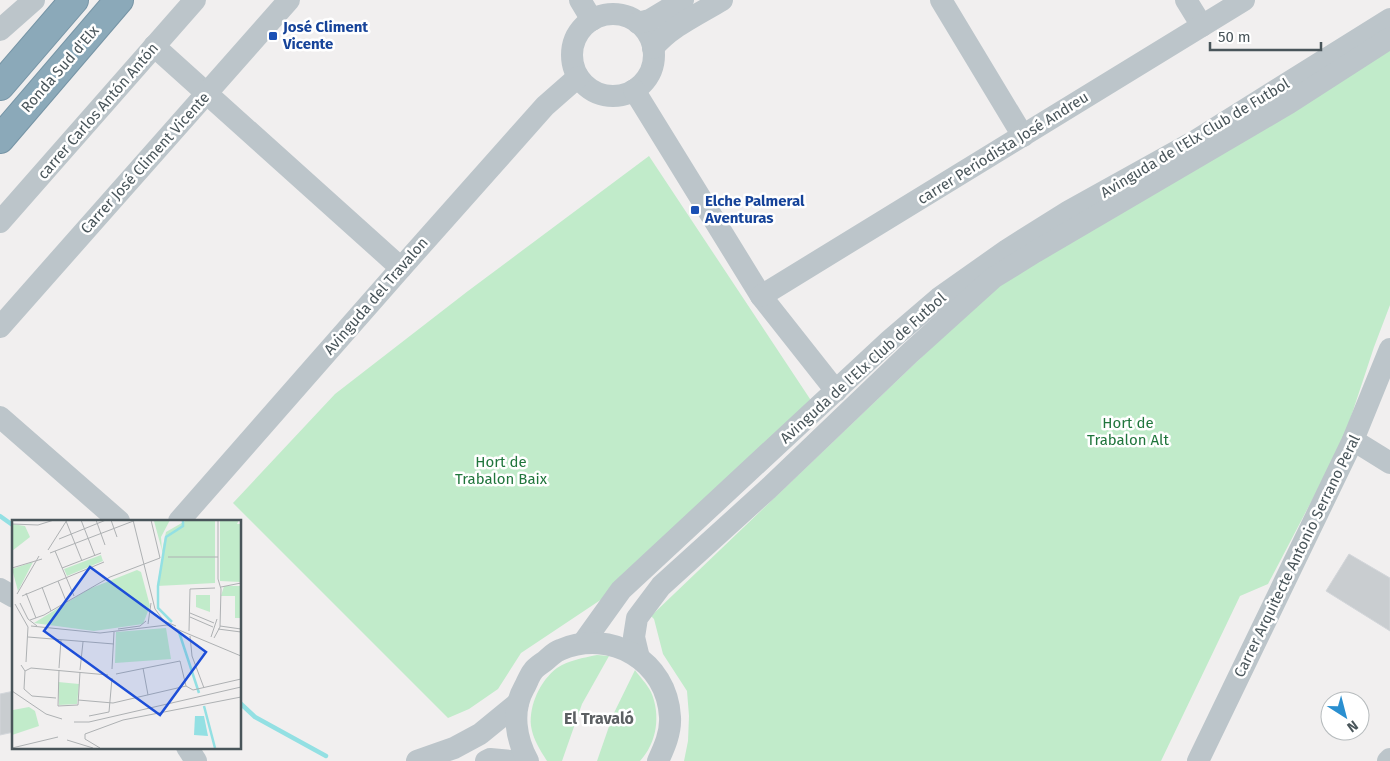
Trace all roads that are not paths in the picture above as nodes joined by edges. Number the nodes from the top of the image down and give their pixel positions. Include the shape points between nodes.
1 (34, 0) edge
2 (74, 0) edge
3 (119, 0) edge
4 (195, 0) edge
5 (289, 0) edge
6 (580, 0) edge
7 (683, 0) edge
8 (722, 0) edge
9 (941, 0) edge
10 (1186, 0) edge
11 (1244, 0) edge
12 (1390, 18) edge
13 (592, 20) junction
14 (638, 23) junction
15 (1202, 26) junction
16 (0, 30) edge
17 (1390, 38) edge
18 (154, 46) junction
19 (653, 48) junction
20 (578, 77) junction
21 (0, 86) edge
22 (634, 90) junction
23 (206, 94) junction
24 (1023, 136) junction
25 (0, 138) edge
26 (0, 222) edge
27 (400, 268) junction
28 (761, 296) junction
29 (0, 327) edge
30 (1389, 355) edge
31 (836, 390) junction
32 (0, 417) edge
33 (1353, 440) junction
34 (1390, 463) edge
35 (118, 520) edge
36 (179, 520) edge
37 (0, 589) edge
38 (12, 596) edge
39 (582, 643) junction
40 (639, 658) junction
41 (518, 703) junction
42 (187, 748) edge
43 (196, 761) edge
44 (417, 761) edge
45 (486, 761) edge
46 (512, 761) edge
47 (528, 761) edge
48 (658, 761) edge
49 (1198, 761) edge

1 - 16 street
2 - 21 highway
3 - 25 highway, Ronda Sud d'Elx
4 - 18 street, carrer Carlos Antón Antón
5 - 23 street, Carrer José Climent Vicente
6 - 13 street
7 - 14 street via 650,20
8 - 19 street via 672,30
9 - 24 street
10 - 15 street
11 - 15 street, carrer Periodista José Andreu
12 - 31 street, Avinguda de l'Elx Club de Futbol via 1195,141 1007,250 939,298
13 - 14 street via 618,14
13 - 20 street via 580,31 573,46 572,61
14 - 19 street via 650,37
15 - 24 street, carrer Periodista José Andreu
17 - 40 street, Avinguda de l'Elx Club de Futbol via 1289,103 993,278 661,586 637,618 634,637
18 - 23 street
18 - 26 street, carrer Carlos Antón Antón
19 - 22 street via 649,74
20 - 22 street via 591,90 608,96
20 - 27 street, Avinguda del Travalon via 545,106
22 - 28 street
23 - 27 street
23 - 29 street, Carrer José Climent Vicente
24 - 28 street, carrer Periodista José Andreu
27 - 36 street, Avinguda del Travalon
28 - 31 street
30 - 33 street, Carrer Arquitecte Antonio Serrano Peral
31 - 39 street, Avinguda de l'Elx Club de Futbol via 621,590
32 - 35 street
33 - 34 street
33 - 49 street, Carrer Arquitecte Antonio Serrano Peral
37 - 38 street
39 - 40 street via 607,643
39 - 41 street via 558,650 533,671
40 - 48 street via 650,667 665,691 670,718 666,743
41 - 44 street via 480,734 454,748
41 - 47 street via 518,737
42 - 43 street
45 - 46 street

